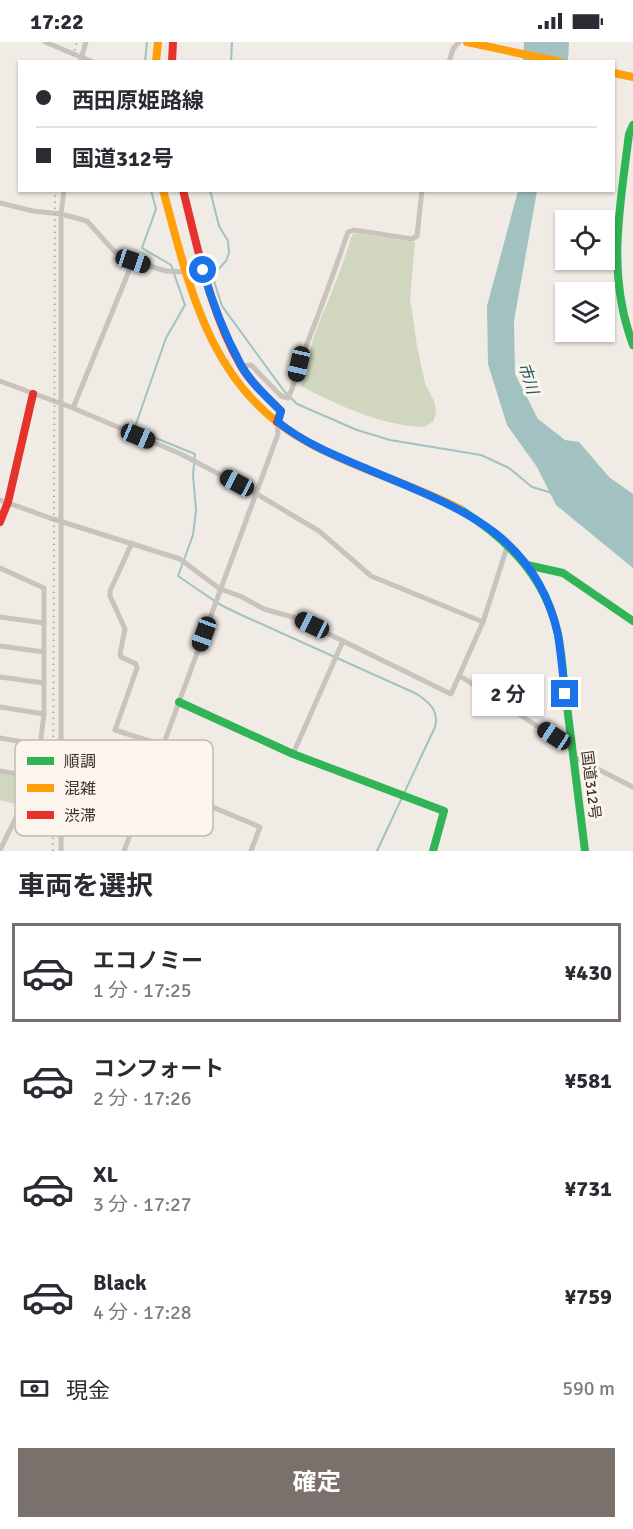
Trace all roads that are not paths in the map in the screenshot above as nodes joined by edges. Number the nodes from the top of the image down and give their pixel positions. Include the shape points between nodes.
1 (45, 42) edge
2 (86, 42) edge
3 (158, 42) edge
4 (173, 42) edge
5 (459, 42) edge
6 (468, 42) edge
7 (81, 60) edge
8 (156, 60) edge
9 (171, 60) edge
10 (450, 60) edge
11 (551, 60) edge
12 (615, 73) edge
13 (633, 77) edge
14 (633, 124) edge
15 (64, 192) edge
16 (164, 192) edge
17 (184, 192) edge
18 (422, 192) edge
19 (0, 203) edge
20 (62, 214) junction
21 (133, 261) junction
22 (186, 272) junction
23 (633, 345) edge
24 (242, 366) junction
25 (0, 381) edge
26 (33, 394) junction
27 (61, 404) junction
28 (73, 408) junction
29 (278, 422) junction
30 (255, 493) junction
31 (4, 501) edge
32 (62, 521) junction
33 (0, 522) edge
34 (132, 543) junction
35 (508, 544) junction
36 (527, 565) junction
37 (0, 568) edge
38 (220, 589) junction
39 (0, 617) edge
40 (633, 621) edge
41 (483, 622) junction
42 (44, 623) junction
43 (343, 641) junction
44 (0, 646) edge
45 (44, 652) junction
46 (460, 676) junction
47 (0, 677) edge
48 (44, 683) junction
49 (179, 702) junction
50 (0, 707) edge
51 (44, 714) junction
52 (0, 738) edge
53 (41, 740) edge
54 (61, 740) edge
55 (146, 740) edge
56 (164, 740) edge
57 (15, 741) edge
58 (573, 753) junction
59 (293, 754) junction
60 (0, 771) edge
61 (15, 774) edge
62 (633, 787) edge
63 (213, 807) edge
64 (15, 815) edge
65 (3, 836) edge
66 (61, 836) edge
67 (130, 836) edge
68 (0, 850) edge
69 (61, 851) edge
70 (124, 851) edge
71 (251, 851) edge
72 (433, 851) edge
73 (585, 851) edge

1 - 7 street
2 - 7 street
3 - 8 main road
4 - 9 main road
5 - 10 street
6 - 11 main road
12 - 13 main road
14 - 23 main road via 617,255 620,308
15 - 20 street
16 - 22 main road, 国道312号
17 - 24 main road via 212,302
18 - 24 street via 417,236 348,232 288,398 281,396 251,365
19 - 20 street
20 - 21 street via 87,221 114,251
20 - 27 street
21 - 22 street via 166,272
21 - 28 street
22 - 29 main road, 国道312号 via 216,350 246,393
24 - 29 main road via 281,411
25 - 26 street
26 - 27 street
26 - 31 main road
27 - 28 street
27 - 32 street
28 - 30 street via 181,454
29 - 30 street via 278,434
29 - 35 main road, 国道312号 via 322,450 448,503 491,528
30 - 38 street
30 - 41 street via 327,537 371,576
31 - 32 street
31 - 33 main road
32 - 34 street
32 - 54 street
34 - 38 street via 180,559
34 - 55 street via 110,591 125,629 121,657 137,668 115,730
35 - 36 main road, 国道312号
35 - 41 street
36 - 40 main road via 563,573
36 - 58 main road, 国道312号 via 545,597 558,635
37 - 42 street via 44,588
38 - 43 street
38 - 49 street
39 - 42 street
41 - 46 street
42 - 45 street
43 - 46 street via 451,694
43 - 59 street
44 - 45 street
45 - 48 street
46 - 58 street
47 - 48 street
48 - 51 street
49 - 56 street
49 - 59 main road
50 - 51 street
51 - 53 street
52 - 57 street
58 - 62 street
58 - 73 main road, 国道312号
59 - 72 main road via 444,812
60 - 61 street
63 - 71 street via 260,826
64 - 65 street
65 - 68 street
66 - 69 street
67 - 70 street

